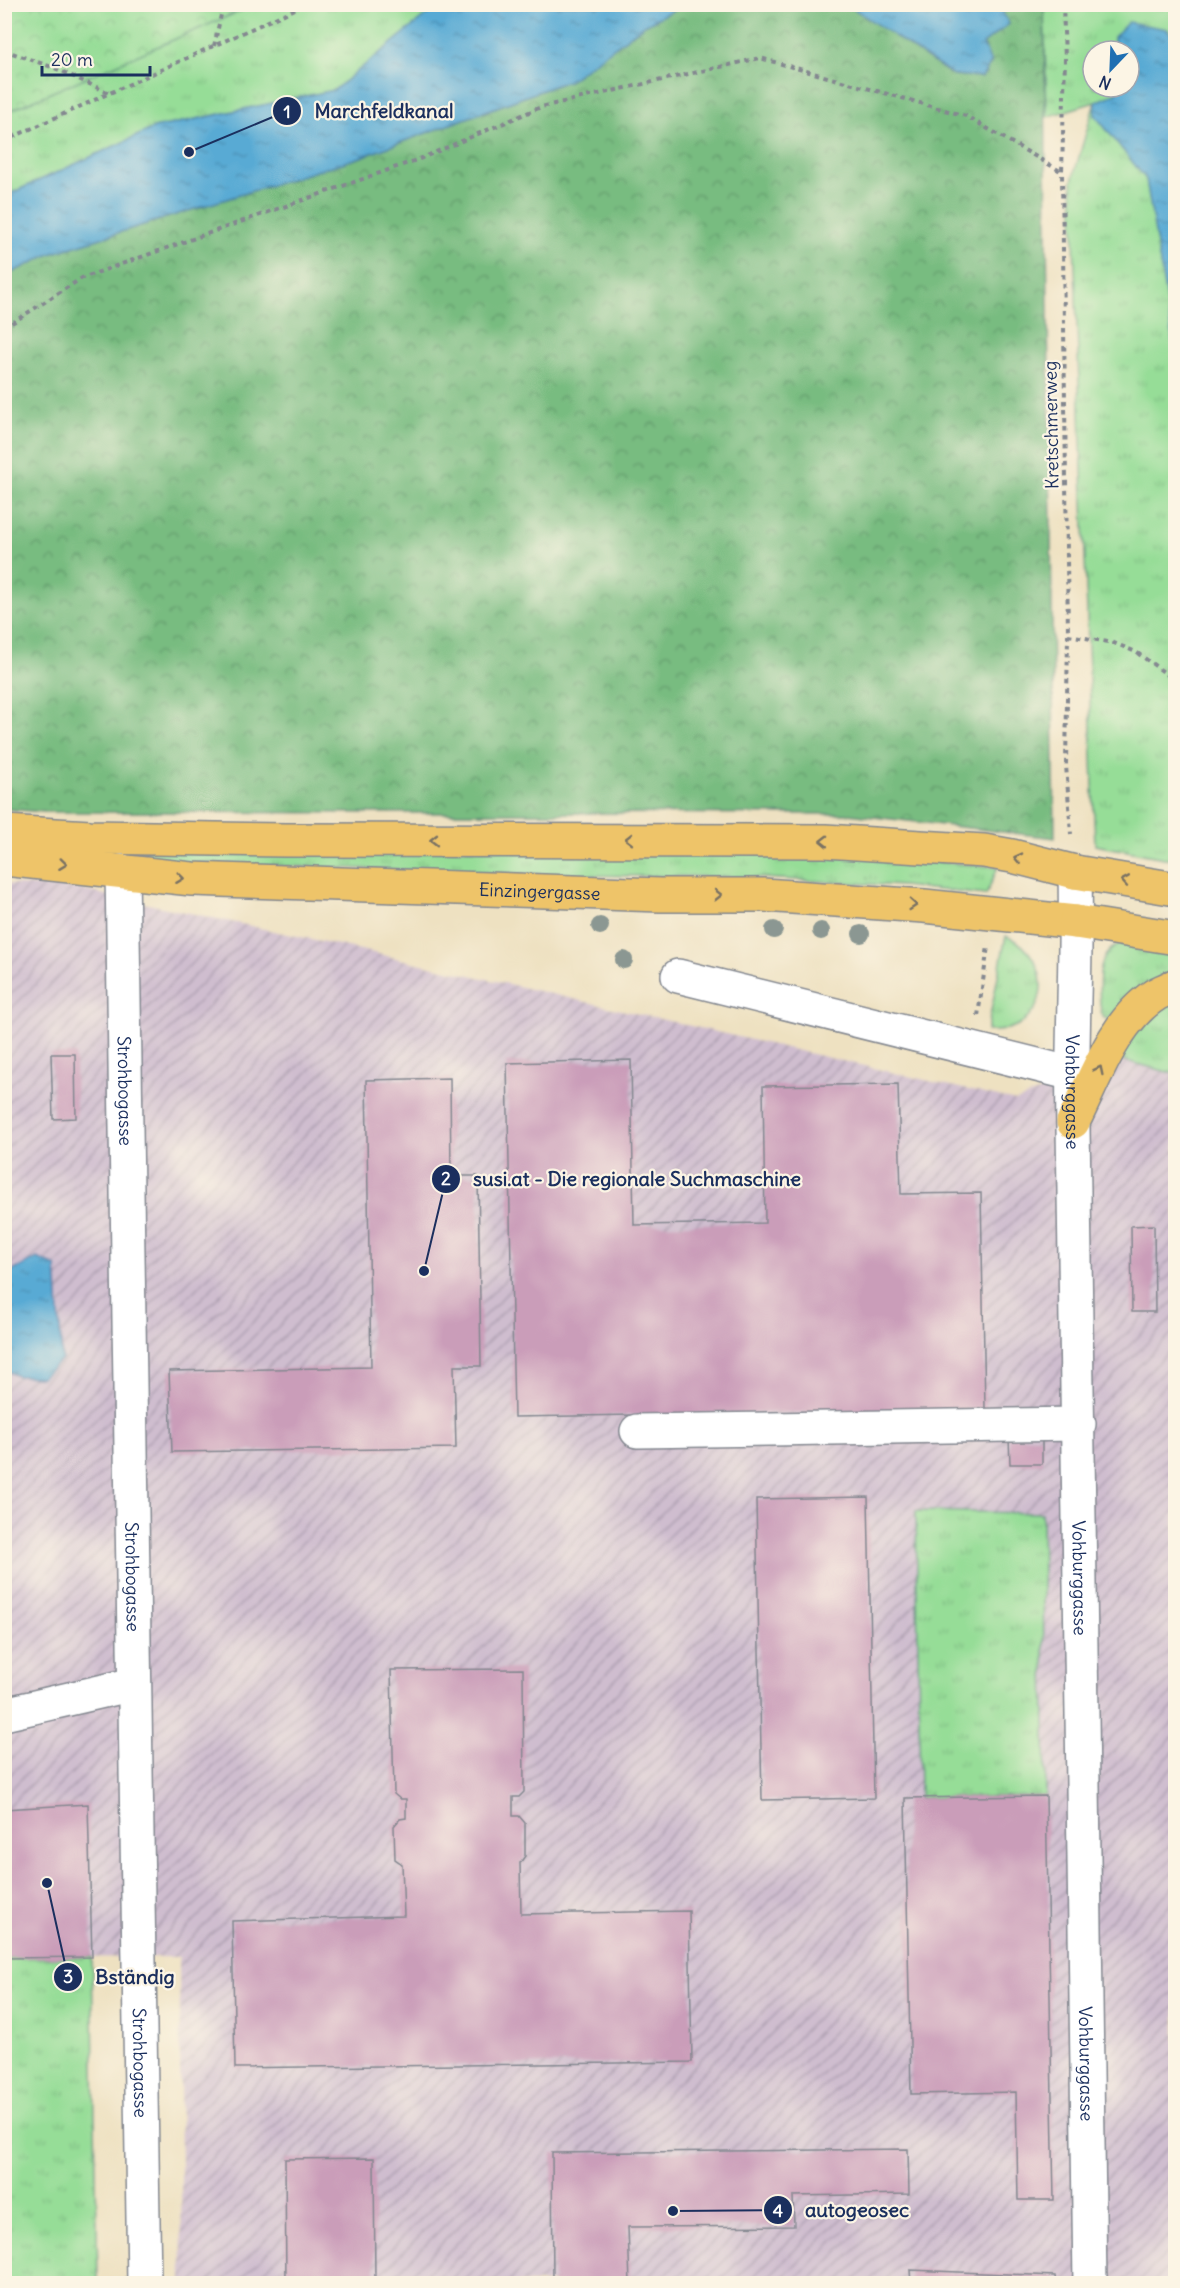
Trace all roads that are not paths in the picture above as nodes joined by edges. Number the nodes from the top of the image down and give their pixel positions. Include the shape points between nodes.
1 (4, 832) edge
2 (1073, 858) junction
3 (4, 859) edge
4 (122, 871) junction
5 (1176, 889) edge
6 (1076, 922) junction
7 (1176, 938) edge
8 (678, 976) dead end
9 (1176, 985) edge
10 (1073, 1074) junction
11 (1073, 1122) junction
12 (1079, 1424) junction
13 (637, 1431) dead end
14 (134, 1684) junction
15 (4, 1714) edge
16 (144, 2283) edge
17 (1090, 2283) edge

2 -> 1 main road via 825,841 286,840
5 -> 2 main road
2 - 6 street, Vohburggasse
3 -> 4 main road, Einzingergasse
4 -> 6 main road, Einzingergasse via 268,884 763,895
4 - 14 street, Strohbogasse
6 - 7 main road, Einzingergasse
6 - 10 street, Vohburggasse
8 - 10 street
11 -> 9 main road via 1122,1027 1154,995
10 - 11 street, Vohburggasse
11 - 12 street, Vohburggasse
12 - 13 street
12 - 17 street, Vohburggasse
14 - 15 street
14 - 16 street, Strohbogasse

